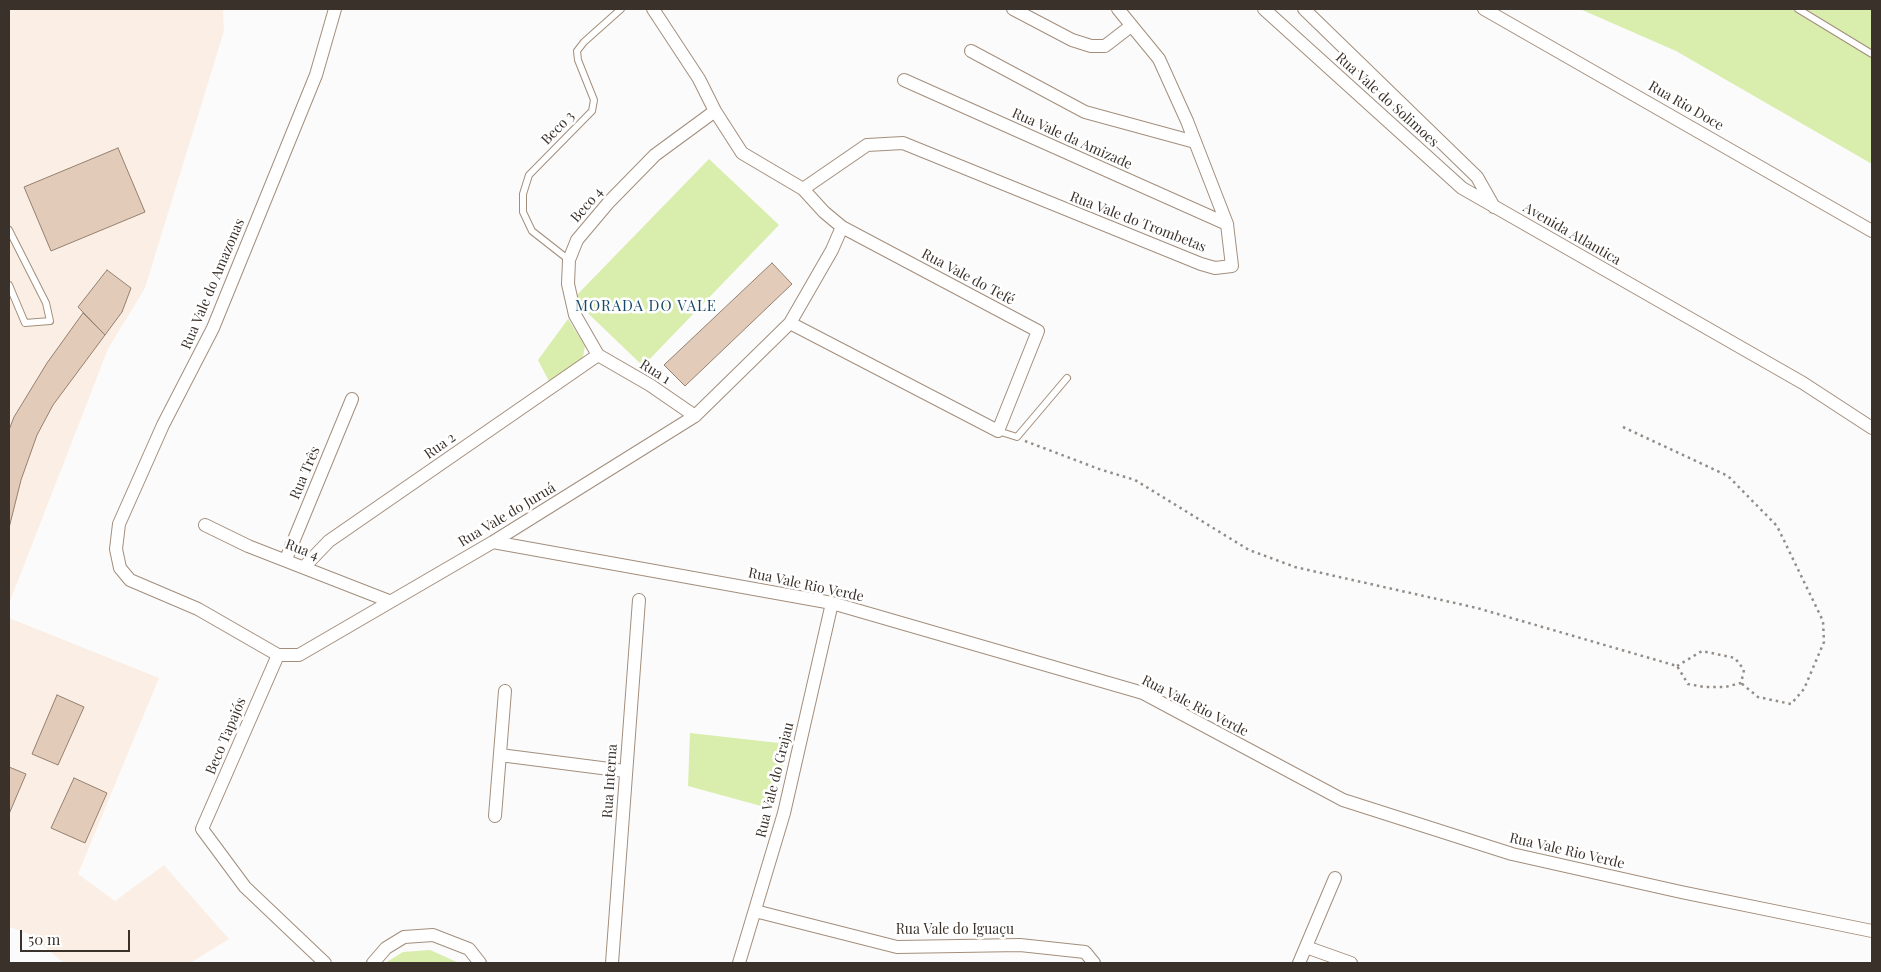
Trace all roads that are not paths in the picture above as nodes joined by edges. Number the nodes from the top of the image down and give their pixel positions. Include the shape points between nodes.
1 (334, 9) edge
2 (621, 9) edge
3 (653, 9) edge
4 (1013, 9) edge
5 (1118, 9) edge
6 (1264, 9) edge
7 (1304, 9) edge
8 (1484, 9) edge
9 (1798, 9) edge
10 (1130, 26) junction
11 (971, 51) dead end
12 (1872, 54) edge
13 (904, 80) dead end
14 (715, 111) junction
15 (1195, 142) junction
16 (803, 190) junction
17 (1494, 206) junction
18 (1227, 224) junction
19 (842, 227) junction
20 (9, 230) edge
21 (1872, 231) edge
22 (569, 260) junction
23 (9, 285) edge
24 (790, 323) junction
25 (598, 355) junction
26 (1067, 378) dead end
27 (352, 399) dead end
28 (695, 416) junction
29 (1872, 428) edge
30 (998, 431) junction
31 (205, 526) dead end
32 (493, 542) junction
33 (286, 559) junction
34 (304, 567) junction
35 (638, 600) dead end
36 (389, 601) junction
37 (832, 603) junction
38 (278, 655) junction
39 (505, 691) dead end
40 (500, 755) junction
41 (625, 771) junction
42 (495, 816) dead end
43 (1336, 878) dead end
44 (755, 911) junction
45 (1872, 931) edge
46 (1306, 947) junction
47 (325, 963) edge
48 (373, 963) edge
49 (480, 963) edge
50 (612, 963) edge
51 (739, 963) edge
52 (1094, 963) edge
53 (1299, 963) edge
54 (1351, 963) edge

1 - 38 street, Rua Vale do Amazonas via 316,75 213,328 163,425 119,524 116,549 120,568 130,580 198,609
2 - 22 lane, Beco 3 via 578,51 578,60 594,100 592,111 530,175 523,194 523,212 532,231
3 - 14 street, Rua Vale do Tefé via 699,79
4 - 10 street via 1072,40 1091,46 1105,46
5 - 10 street, Rua Vale do Trombetas
6 - 17 street, Rua Vale do Solimoes via 1462,188
7 - 17 street, Avenida Atlantica via 1477,177
8 - 21 street, Rua Rio Doce
9 - 12 lane
10 - 15 street, Rua Vale do Trombetas via 1159,59
11 - 15 street via 1085,112
13 - 18 street, Rua Vale da Amizade
14 - 16 street, Rua Vale do Tefé via 742,153
14 - 22 street, Beco 4 via 648,162 576,240
15 - 18 street, Rua Vale do Trombetas
16 - 18 street, Rua Vale do Trombetas via 868,145 903,142 1103,226 1215,268 1232,266
16 - 19 street, Rua Vale do Tefé
17 - 29 street, Avenida Atlantica via 1804,383
19 - 24 street, Rua Vale do Juruá
19 - 30 street, Rua Vale do Tefé via 1038,331
20 - 23 lane via 46,303 50,321 25,324
22 - 25 street, Beco 4 via 568,284 575,315
24 - 28 street, Rua Vale do Juruá
24 - 30 street
25 - 28 street, Rua 1
25 - 34 street, Rua 2 via 329,541
26 - 30 lane via 1017,437
27 - 33 street, Rua Três
28 - 32 street, Rua Vale do Juruá
31 - 33 street, Rua 4
32 - 36 street, Rua Vale do Juruá
32 - 37 street, Rua Vale Rio Verde
33 - 34 street, Rua 4
34 - 36 street, Rua 4
35 - 41 street, Rua Interna
36 - 38 street, Rua Vale do Juruá via 299,655
37 - 44 street, Rua Vale do Grajau via 784,813
37 - 45 street, Rua Vale Rio Verde via 1143,693 1343,800 1512,854
38 - 47 street, Beco Tapajós via 202,829 244,886
39 - 40 street
40 - 41 street
40 - 42 street
41 - 50 street, Rua Interna
43 - 46 street
44 - 51 street, Rua Vale do Grajau
44 - 52 street, Rua Vale do Iguaçu via 897,947 1020,945 1085,952
46 - 53 street
46 - 54 street
48 - 49 street via 386,948 404,937 433,935 469,949

